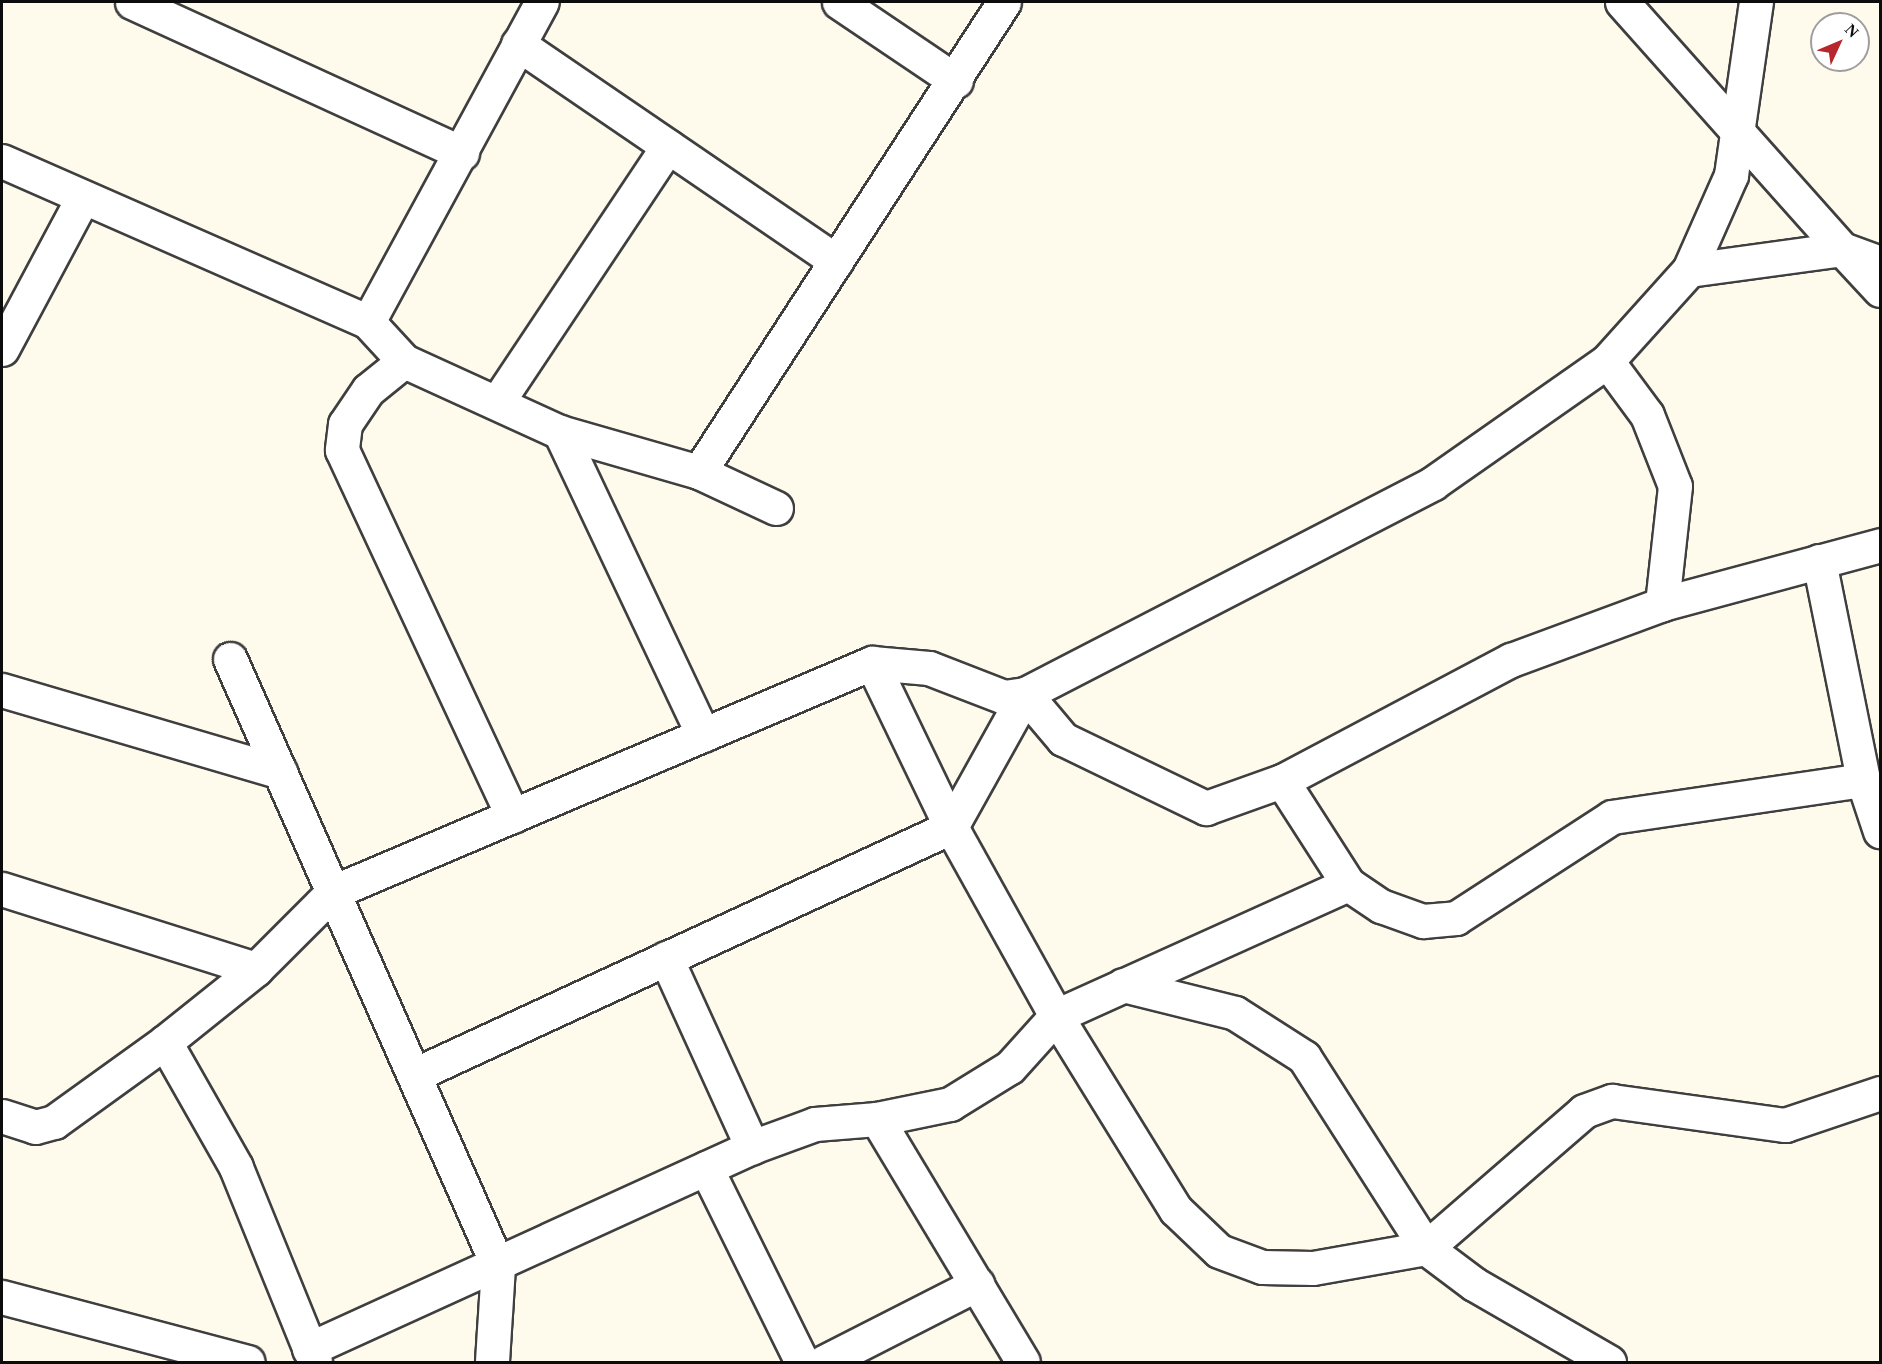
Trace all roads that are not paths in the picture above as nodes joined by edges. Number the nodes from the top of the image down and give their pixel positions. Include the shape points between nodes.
1 (132, 2) edge
2 (542, 2) edge
3 (839, 2) edge
4 (1004, 2) edge
5 (1622, 2) edge
6 (1756, 2) edge
7 (518, 44) junction
8 (956, 81) junction
9 (1741, 136) junction
10 (668, 146) junction
11 (462, 153) junction
12 (2, 161) edge
13 (82, 199) junction
14 (1842, 249) junction
15 (836, 261) junction
16 (1881, 262) edge
17 (1689, 270) junction
18 (1881, 290) edge
19 (368, 322) junction
20 (2, 349) edge
21 (404, 361) junction
22 (1607, 361) junction
23 (498, 401) junction
24 (560, 432) junction
25 (699, 472) junction
26 (776, 508) dead end
27 (1881, 545) edge
28 (1819, 561) junction
29 (1662, 604) junction
30 (231, 659) dead end
31 (872, 663) junction
32 (2, 690) edge
33 (1025, 694) junction
34 (703, 735) junction
35 (280, 772) junction
36 (1863, 780) junction
37 (1282, 781) junction
38 (513, 816) junction
39 (951, 827) junction
40 (1881, 831) edge
41 (1348, 884) junction
42 (2, 889) edge
43 (333, 892) junction
44 (666, 958) junction
45 (256, 969) junction
46 (1123, 986) junction
47 (1056, 1016) junction
48 (165, 1042) junction
49 (414, 1075) junction
50 (1881, 1093) edge
51 (2, 1116) edge
52 (877, 1119) junction
53 (752, 1147) junction
54 (706, 1168) junction
55 (1426, 1248) junction
56 (498, 1266) junction
57 (976, 1284) junction
58 (2, 1297) edge
59 (312, 1356) edge
60 (248, 1362) edge
61 (492, 1362) edge
62 (802, 1362) edge
63 (825, 1362) edge
64 (1023, 1362) edge
65 (1609, 1362) edge

1 - 11 street
2 - 7 street
3 - 8 street
4 - 8 street
5 - 9 street
6 - 9 street
7 - 10 street
7 - 11 street
8 - 15 street
9 - 14 street
9 - 17 street via 1731,175
10 - 15 street
10 - 23 street
11 - 19 street
12 - 13 street
13 - 19 street
13 - 20 street
14 - 16 street
14 - 17 street
14 - 18 street
15 - 25 street
17 - 22 street
19 - 21 street
21 - 23 street
21 - 38 street via 368,390 345,424 342,450
22 - 29 street via 1647,415 1676,486
22 - 33 street via 1432,483
23 - 24 street
24 - 25 street
24 - 34 street
25 - 26 street
27 - 28 street
28 - 29 street
28 - 36 street
29 - 37 street via 1511,660
30 - 35 street
31 - 33 street via 929,668 1004,698
31 - 34 street
31 - 39 street
32 - 35 street
33 - 37 street via 1063,740 1206,808
33 - 39 street
34 - 38 street
35 - 43 street
36 - 40 street
36 - 41 street via 1612,817 1455,918 1423,921 1381,906
37 - 41 street
38 - 43 street
39 - 44 street
39 - 47 street
41 - 46 street
42 - 45 street
43 - 45 street
43 - 49 street
44 - 49 street
44 - 53 street
45 - 48 street
46 - 47 street
46 - 55 street via 1235,1012 1304,1058
47 - 52 street via 1010,1067 950,1104
47 - 55 street via 1176,1210 1219,1251 1262,1267 1313,1268
48 - 51 street via 54,1122 35,1127
48 - 59 street via 236,1167
49 - 56 street
50 - 55 street via 1785,1125 1612,1101 1584,1111
52 - 53 street via 815,1124
52 - 57 street
53 - 54 street
54 - 56 street
54 - 62 street
55 - 65 street via 1474,1284
56 - 59 street
56 - 61 street
57 - 63 street
57 - 64 street
58 - 60 street

